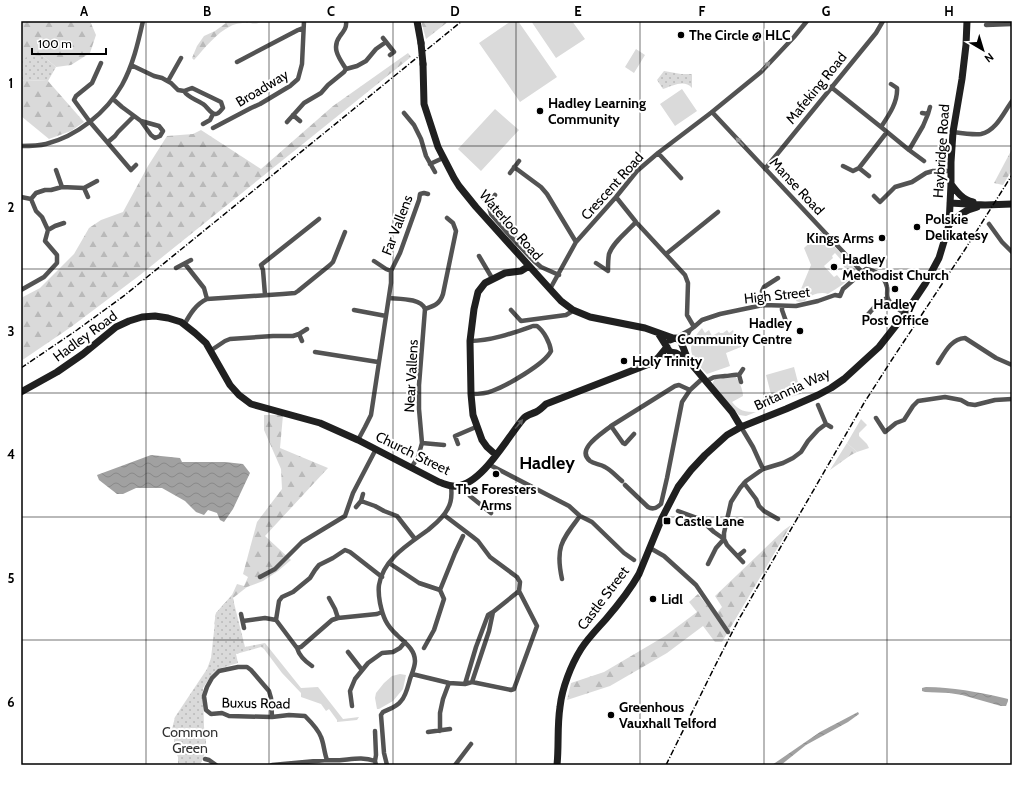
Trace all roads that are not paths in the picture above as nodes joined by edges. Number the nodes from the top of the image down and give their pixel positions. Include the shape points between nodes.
1 (143, 21) edge
2 (304, 21) edge
3 (346, 21) edge
4 (417, 21) edge
5 (807, 21) edge
6 (883, 21) edge
7 (967, 21) edge
8 (1012, 24) edge
9 (986, 25) dead end
10 (304, 28) junction
11 (390, 55) dead end
12 (181, 58) dead end
13 (237, 62) dead end
14 (101, 63) dead end
15 (131, 65) junction
16 (346, 69) junction
17 (168, 81) junction
18 (891, 84) dead end
19 (831, 87) junction
20 (184, 91) junction
21 (113, 99) junction
22 (1012, 101) edge
23 (930, 107) dead end
24 (922, 112) dead end
25 (404, 113) dead end
26 (213, 114) junction
27 (413, 114) dead end
28 (713, 114) junction
29 (928, 114) junction
30 (293, 115) junction
31 (134, 116) junction
32 (408, 118) junction
33 (141, 121) junction
34 (300, 121) dead end
35 (90, 122) junction
36 (286, 122) dead end
37 (203, 124) dead end
38 (880, 127) junction
39 (213, 128) dead end
40 (887, 132) junction
41 (953, 132) junction
42 (108, 142) junction
43 (21, 146) edge
44 (909, 150) junction
45 (658, 152) junction
46 (443, 158) junction
47 (518, 161) dead end
48 (924, 161) dead end
49 (430, 164) junction
50 (136, 165) dead end
51 (843, 166) dead end
52 (514, 167) junction
53 (859, 168) junction
54 (765, 169) junction
55 (56, 170) dead end
56 (951, 171) junction
57 (435, 172) dead end
58 (510, 174) dead end
59 (869, 176) dead end
60 (681, 178) dead end
61 (97, 180) dead end
62 (951, 184) junction
63 (62, 187) junction
64 (84, 188) junction
65 (428, 194) dead end
66 (495, 196) dead end
67 (874, 196) dead end
68 (21, 197) edge
69 (88, 197) dead end
70 (616, 197) junction
71 (483, 198) dead end
72 (31, 199) junction
73 (490, 201) junction
74 (950, 203) junction
75 (1012, 204) edge
76 (985, 205) junction
77 (718, 212) dead end
78 (447, 218) dead end
79 (319, 219) dead end
80 (459, 221) dead end
81 (636, 222) junction
82 (64, 223) dead end
83 (989, 224) dead end
84 (454, 225) junction
85 (949, 225) junction
86 (48, 230) junction
87 (345, 232) dead end
88 (576, 242) junction
89 (1012, 252) edge
90 (666, 254) junction
91 (478, 256) dead end
92 (939, 258) joint
93 (191, 260) dead end
94 (374, 261) dead end
95 (596, 263) dead end
96 (185, 264) junction
97 (529, 266) junction
98 (176, 268) dead end
99 (391, 271) junction
100 (862, 272) junction
101 (559, 274) junction
102 (492, 278) junction
103 (778, 278) dead end
104 (21, 290) edge
105 (550, 290) junction
106 (265, 295) junction
107 (389, 298) junction
108 (887, 298) junction
109 (207, 299) junction
110 (763, 304) junction
111 (782, 306) junction
112 (425, 309) junction
113 (354, 310) dead end
114 (511, 310) dead end
115 (573, 310) junction
116 (905, 314) junction
117 (386, 316) junction
118 (864, 319) dead end
119 (184, 325) junction
120 (788, 327) dead end
121 (692, 328) junction
122 (306, 329) dead end
123 (658, 333) junction
124 (299, 334) junction
125 (674, 338) junction
126 (302, 341) dead end
127 (470, 341) junction
128 (682, 346) junction
129 (667, 347) junction
130 (210, 350) junction
131 (315, 352) dead end
132 (676, 353) junction
133 (688, 360) junction
134 (378, 362) junction
135 (938, 363) dead end
136 (1012, 365) edge
137 (743, 369) dead end
138 (738, 375) junction
139 (705, 380) junction
140 (741, 382) dead end
141 (690, 390) junction
142 (21, 392) edge
143 (471, 394) junction
144 (1012, 399) edge
145 (818, 405) dead end
146 (272, 409) joint
147 (876, 418) dead end
148 (826, 424) junction
149 (611, 426) junction
150 (476, 427) junction
151 (741, 427) junction
152 (831, 427) dead end
153 (634, 434) dead end
154 (358, 440) junction
155 (422, 443) junction
156 (458, 444) dead end
157 (444, 445) dead end
158 (376, 449) junction
159 (496, 455) junction
160 (488, 464) junction
161 (411, 468) junction
162 (763, 469) junction
163 (744, 483) junction
164 (462, 485) junction
165 (451, 486) junction
166 (363, 494) dead end
167 (361, 501) junction
168 (356, 507) dead end
169 (678, 511) dead end
170 (491, 514) dead end
171 (444, 515) junction
172 (580, 516) junction
173 (778, 519) dead end
174 (463, 536) dead end
175 (724, 539) junction
176 (415, 540) junction
177 (650, 548) junction
178 (744, 551) dead end
179 (738, 556) junction
180 (634, 560) dead end
181 (743, 562) dead end
182 (389, 564) junction
183 (708, 564) dead end
184 (260, 577) dead end
185 (382, 577) junction
186 (562, 579) dead end
187 (438, 590) junction
188 (519, 591) junction
189 (329, 598) dead end
190 (382, 612) junction
191 (493, 612) junction
192 (241, 614) dead end
193 (338, 618) junction
194 (276, 620) junction
195 (243, 621) junction
196 (244, 628) dead end
197 (728, 632) dead end
198 (405, 642) junction
199 (298, 648) junction
200 (424, 648) dead end
201 (348, 652) dead end
202 (312, 666) dead end
203 (362, 670) junction
204 (412, 674) junction
205 (472, 682) junction
206 (449, 683) junction
207 (465, 684) junction
208 (352, 706) dead end
209 (272, 717) junction
210 (440, 730) junction
211 (450, 730) dead end
212 (375, 731) dead end
213 (428, 732) dead end
214 (471, 744) dead end
215 (205, 759) dead end
216 (327, 760) junction
217 (335, 763) edge
218 (376, 763) edge
219 (294, 764) edge
220 (216, 765) edge
221 (272, 765) edge
222 (387, 765) edge
223 (455, 765) edge
224 (557, 765) edge

1 - 15 street
2 - 10 street, Broadway
3 - 16 street via 336,49
4 - 46 street, Waterloo Road, bridge via 423,64 424,104
28 -> 5 street, Crescent Road via 762,72
6 - 19 street, Mafeking Road
7 - 41 street, Haybridge Road via 962,79
8 - 9 street
10 - 13 street
10 - 39 street, Broadway via 302,64 298,79 260,104
11 - 16 street via 394,52 385,40 366,61
12 - 17 street
14 - 35 street via 92,83 74,100
15 - 17 street
15 - 21 street
16 - 30 street
17 - 20 street via 178,90
18 - 38 street via 897,88 897,96 889,115
19 - 38 street
19 - 54 street, Mafeking Road
20 - 26 street via 186,95 204,104
20 - 26 street via 192,88 221,102 223,108
21 - 31 street
21 - 35 street
22 - 41 street via 988,131 980,134
23 - 29 street
24 - 29 street
25 - 32 street
26 - 37 street via 210,120
27 - 32 street
28 - 45 street, Crescent Road
54 -> 28 street, Manse Road
29 - 44 street via 924,126
30 - 34 street
30 - 36 street
31 - 33 street
31 - 42 street
32 - 49 street via 421,139
33 - 33 street via 151,135 155,138 160,136 163,131 159,126
35 - 42 street
35 - 43 street via 62,138 45,144
38 - 40 street
40 - 44 street
40 - 53 street
41 - 56 street, Haybridge Road
42 - 50 street via 131,170
44 - 48 street
45 - 60 street
45 - 70 street, Crescent Road via 637,171
46 - 49 street
46 - 97 street, Waterloo Road via 459,186
47 - 52 street
49 - 57 street
51 - 53 street via 853,171
52 - 58 street
52 - 88 street via 541,186
53 - 59 street
54 - 100 street, Manse Road
55 - 63 street
56 - 62 street, Haybridge Road
56 - 67 street via 926,173 912,182 896,187 880,202
61 - 64 street
62 - 74 street, Haybridge Road
62 - 76 street via 962,197
63 - 64 street
63 - 72 street via 45,190
64 - 69 street
65 - 99 street, Far Vallens via 420,194 400,253
66 - 73 street
68 - 72 street
70 - 81 street
70 - 88 street, Crescent Road
71 - 73 street
72 - 86 street
73 - 101 street via 491,214 512,238 541,267
74 - 76 street
74 - 85 street, Haybridge Road
75 - 76 street
76 - 85 street via 969,209
77 - 90 street
78 - 84 street
79 - 106 street via 261,265
80 - 84 street
81 - 90 street
81 - 95 street via 612,248 608,271
82 - 86 street
83 - 89 street
84 - 112 street via 456,230 442,299
85 - 92 street, Haybridge Road
86 - 104 street via 45,241 57,255 57,263 44,276
87 - 106 street via 332,262 326,269 295,293
88 - 101 street, Crescent Road
90 - 121 street via 685,275 688,283 687,315
91 - 102 street
92 - 116 street, Britannia Way
93 - 96 street
94 - 99 street, Far Vallens
96 - 98 street
96 - 109 street via 204,288
97 - 102 street via 521,272 505,273
97 - 105 street, Waterloo Road
99 - 107 street, Far Vallens
100 - 108 street via 866,269 872,270 882,278 887,287
100 - 111 street, High Street via 843,289 840,296 835,295 796,306
101 - 105 street, Crescent Road
102 - 127 street via 478,292
103 - 110 street via 764,287
105 - 115 street, Waterloo Road
106 - 109 street
107 - 112 street via 415,301
107 - 117 street, Far Vallens
108 - 116 street
108 - 118 street via 878,303
109 - 119 street via 195,307
110 - 111 street, High Street
110 - 121 street, High Street via 702,320
111 - 120 street
112 - 155 street, Near Vallens via 419,385
113 - 117 street
114 - 115 street via 521,321 566,315
115 - 123 street, Waterloo Road via 590,317
116 - 151 street, Britannia Way via 879,347 831,388
117 - 134 street, Far Vallens
119 - 130 street, Hadley Road via 195,332
119 - 142 street, Hadley Road via 155,316 129,321 116,327 58,372
121 - 125 street, High Street
121 - 128 street
122 - 124 street
123 - 125 street, Waterloo Road
123 - 129 street
124 - 126 street
124 - 130 street via 230,339
125 - 128 street via 680,340
125 - 129 street
127 - 143 street
127 - 143 street via 480,341 537,326 550,344 551,351 533,368 503,387
128 - 132 street
128 - 133 street
129 - 132 street via 670,352
159 -> 129 street, Church Street via 525,417 546,404 649,364
130 - 146 street, Hadley Road via 230,385 239,395 251,404
131 - 134 street
132 - 133 street
133 - 139 street
134 - 154 street, Far Vallens via 370,415
135 - 136 street via 953,341 965,338
137 - 138 street
138 - 139 street via 717,376
138 - 140 street
139 - 141 street
139 - 151 street
141 - 149 street via 675,386
141 - 149 street via 682,402 661,504 654,509 648,507 605,467 590,460 586,453 589,444
143 - 150 street
144 - 147 street via 975,405 946,397 918,401 904,420 885,432
145 - 148 street
146 - 154 street, Church Street via 320,423
148 - 152 street
148 - 162 street via 793,458
149 - 153 street via 625,444
150 - 156 street via 455,436
150 - 159 street via 485,444
151 - 162 street
151 - 177 street, Castle Street via 727,435 691,470 662,518
154 - 158 street, Church Street
155 - 157 street
155 - 161 street, Near Vallens
158 - 161 street, Church Street
158 - 184 street via 345,516 302,542 275,569
159 - 160 street, Church Street
160 - 164 street, Church Street via 476,478
160 - 172 street via 569,506
161 - 165 street, Church Street
162 - 163 street
163 - 173 street via 759,506
163 - 175 street via 731,502
164 - 165 street, Church Street
164 - 170 street via 470,496
165 - 171 street via 450,502
166 - 167 street
167 - 168 street
167 - 176 street via 397,516
169 - 175 street via 700,519
171 - 176 street
171 - 188 street via 478,541 492,560 516,577 520,582
172 - 180 street via 592,522
172 - 186 street via 566,535 560,551
174 - 187 street
175 - 179 street
175 - 183 street
176 - 182 street via 396,554
177 - 197 street via 664,556 696,585
177 - 224 street, Castle Street via 634,582 581,649 567,678 560,706
178 - 179 street
179 - 181 street
182 - 185 street
182 - 187 street via 419,583
185 - 190 street via 379,585
185 - 194 street via 345,550 319,565 310,578 293,592 282,596
187 - 200 street via 444,599 434,630
188 - 191 street
188 - 205 street via 537,626 516,686 511,690
189 - 193 street
190 - 193 street
190 - 198 street via 389,626
191 - 205 street
191 - 207 street via 488,615
192 - 195 street
193 - 199 street
194 - 195 street via 265,618
194 - 199 street
195 - 196 street
198 - 203 street via 393,652 382,653
198 - 204 street via 415,660
199 - 202 street
201 - 203 street
203 - 208 street via 350,691
204 - 206 street
204 - 222 street via 402,701 381,715
205 - 207 street
206 - 207 street
206 - 210 street via 440,713
209 - 209 street, Buxus Road via 211,714 206,710 204,696 207,687 219,671 238,666 247,667 269,691
209 - 216 street, Buxus Road via 305,716 319,732
210 - 211 street
210 - 213 street
212 - 218 street
214 - 223 street
215 - 220 street
216 - 217 street
216 - 219 street
217 - 218 street via 367,758
219 - 221 street

